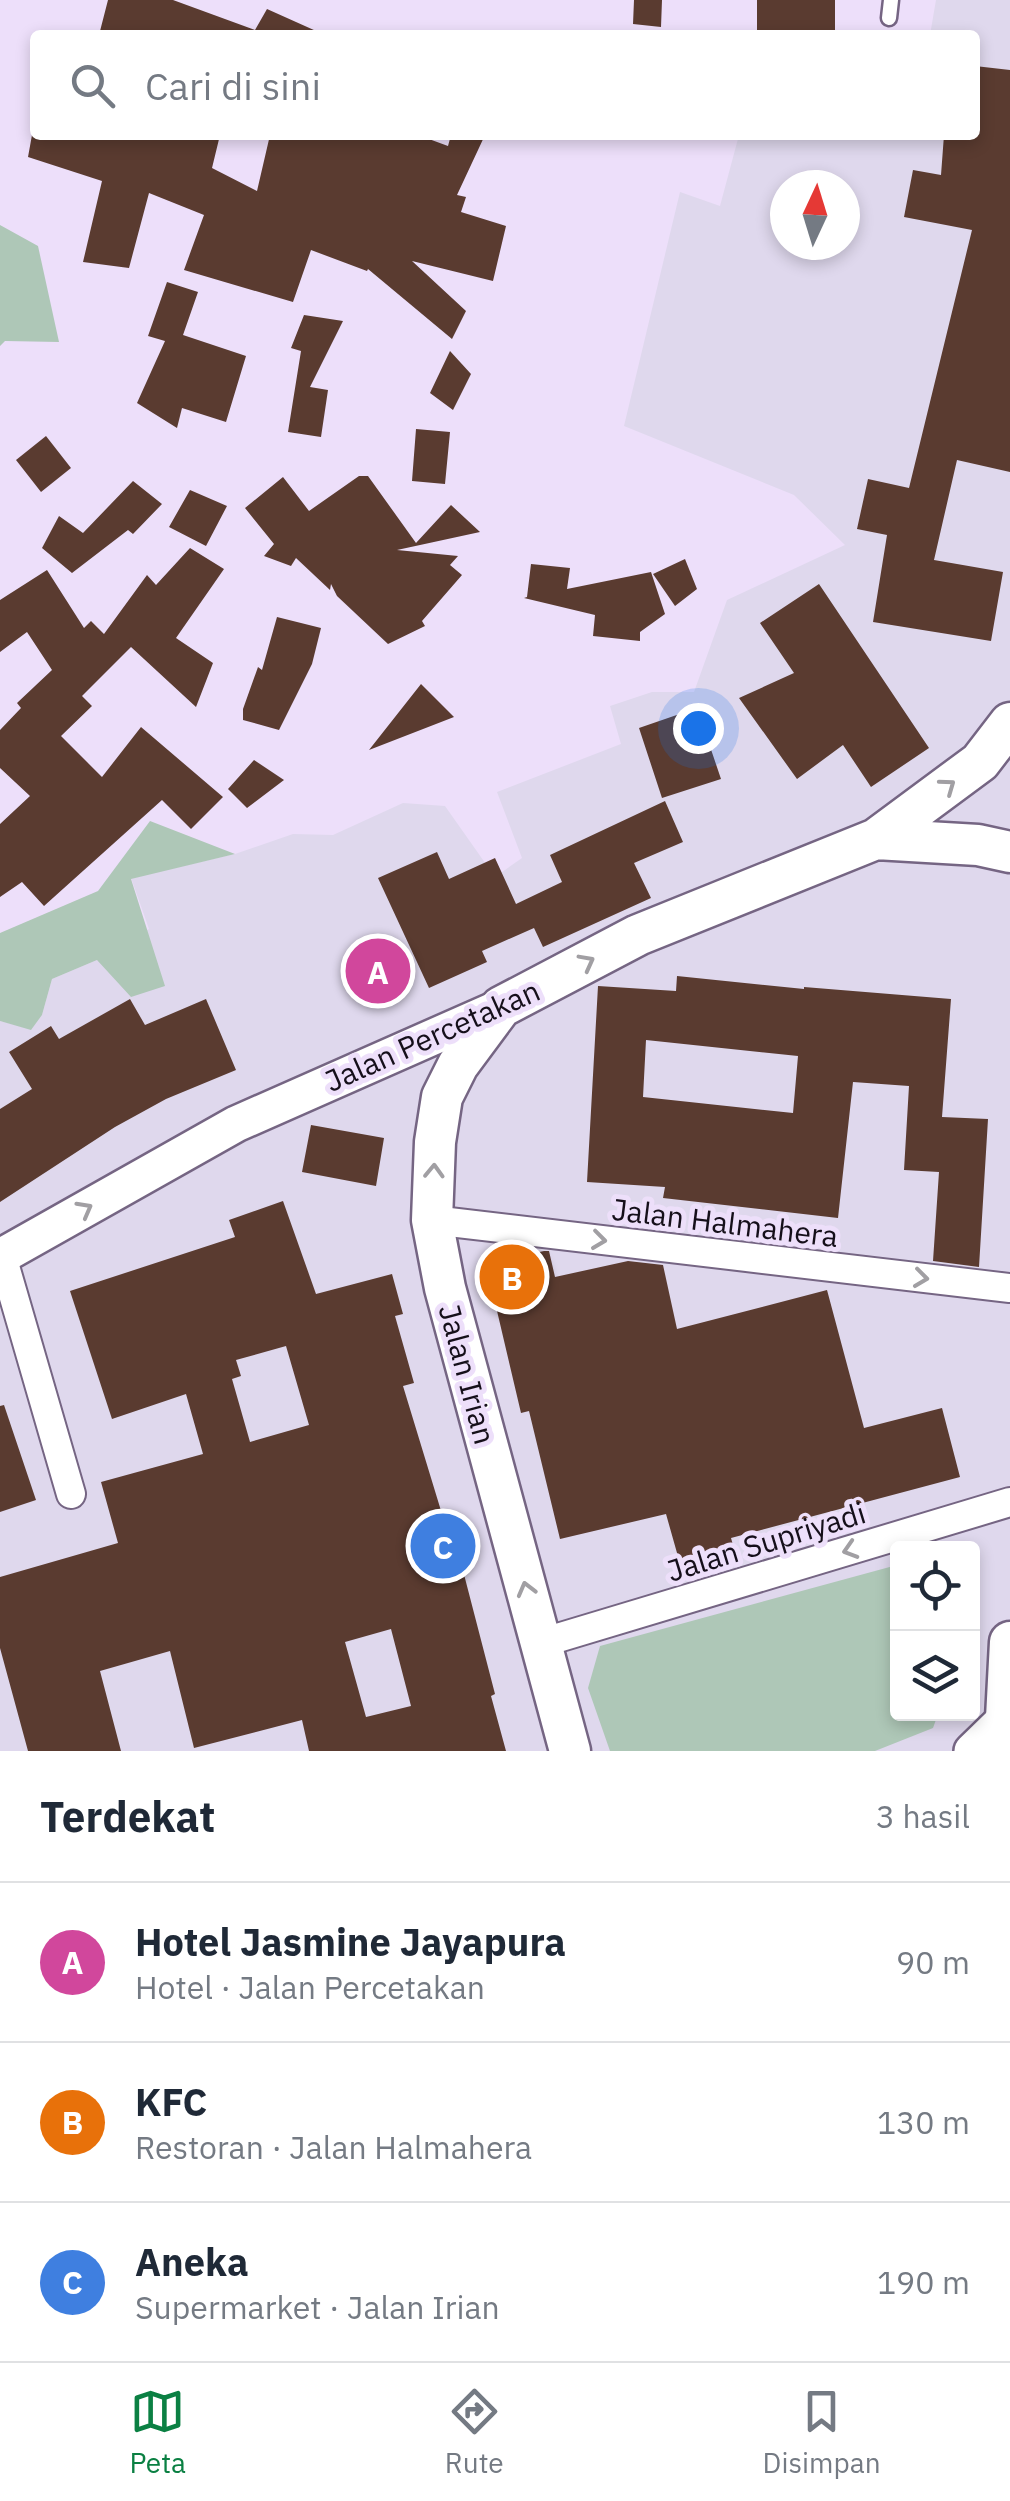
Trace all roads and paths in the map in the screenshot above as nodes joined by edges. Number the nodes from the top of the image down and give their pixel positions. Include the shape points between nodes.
1 (891, 0) edge
2 (889, 18) dead end
3 (1008, 729) edge
4 (876, 839) junction
5 (1010, 852) edge
6 (501, 1007) junction
7 (432, 1220) junction
8 (1, 1256) edge
9 (1010, 1288) edge
10 (70, 1494) dead end
11 (1010, 1502) edge
12 (1010, 1642) edge
13 (540, 1643) junction
14 (1008, 1728) edge
15 (570, 1751) edge
16 (972, 1751) edge

1 - 2 lane
4 -> 3 main road via 980,762
4 - 5 main road
6 -> 4 main road, Jalan Percetakan via 638,935
7 -> 6 main road, Jalan Irian via 442,1097
8 -> 6 street, Jalan Percetakan via 236,1124
7 -> 9 street, Jalan Halmahera
13 -> 7 main road, Jalan Irian
8 - 10 street
11 -> 13 street, Jalan Supriyadi
12 - 14 main road
13 - 15 main road, Jalan Irian
14 - 16 street

